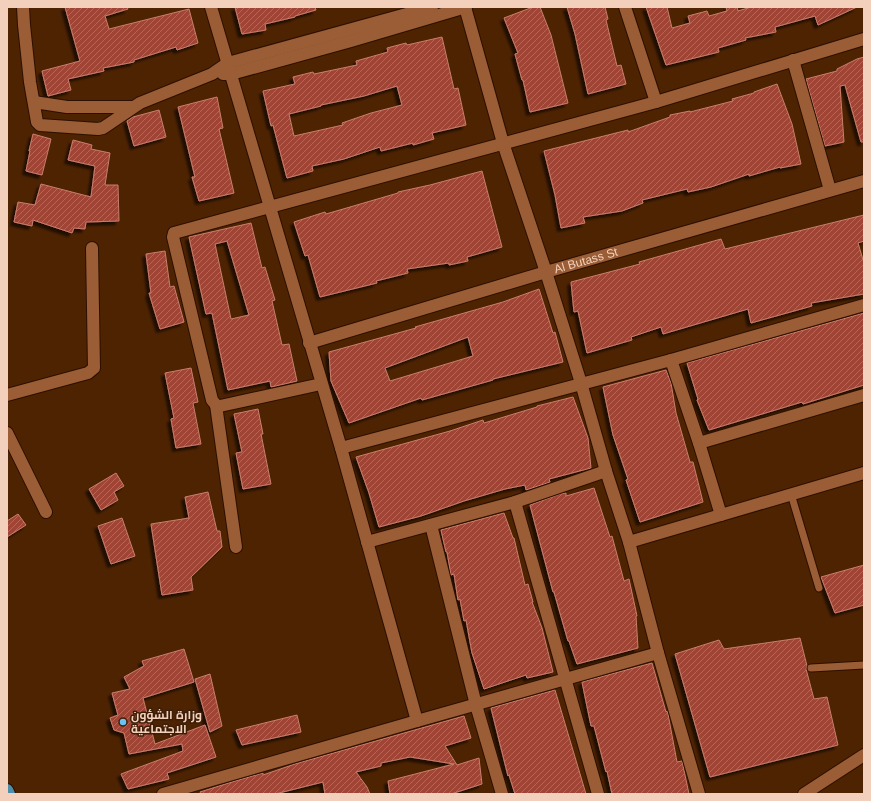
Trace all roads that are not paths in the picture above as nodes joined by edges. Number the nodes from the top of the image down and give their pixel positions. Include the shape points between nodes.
1 (23, 7) edge
2 (211, 7) edge
3 (432, 7) edge
4 (465, 7) edge
5 (625, 7) edge
6 (864, 40) edge
7 (793, 60) junction
8 (230, 68) junction
9 (34, 102) junction
10 (656, 102) junction
11 (132, 107) junction
12 (503, 143) junction
13 (864, 180) edge
14 (830, 190) junction
15 (271, 207) junction
16 (92, 248) dead end
17 (546, 272) junction
18 (864, 305) edge
19 (309, 343) junction
20 (671, 360) junction
21 (581, 383) junction
22 (321, 384) junction
23 (7, 395) edge
24 (864, 395) edge
25 (216, 405) junction
26 (7, 433) edge
27 (699, 443) junction
28 (341, 448) junction
29 (606, 472) junction
30 (864, 473) edge
31 (791, 494) junction
32 (515, 502) junction
33 (46, 512) dead end
34 (721, 515) junction
35 (430, 525) junction
36 (367, 542) junction
37 (629, 542) junction
38 (236, 547) dead end
39 (819, 588) dead end
40 (658, 653) junction
41 (864, 665) edge
42 (811, 668) dead end
43 (565, 679) junction
44 (476, 705) junction
45 (417, 721) junction
46 (864, 755) edge
47 (7, 790) edge
48 (190, 790) edge
49 (9, 794) edge
50 (163, 794) edge
51 (502, 794) edge
52 (598, 794) edge
53 (699, 794) edge
54 (804, 794) edge

1 - 9 street
2 - 8 street
3 - 8 street
4 - 8 street via 351,41
4 - 12 street
5 - 10 street
6 - 7 street
7 - 10 street
7 - 14 street
8 - 11 street
8 - 15 street
9 - 11 street via 66,107
9 - 11 street via 36,119 40,125 98,129
10 - 12 street
12 - 15 street
12 - 17 street
13 - 14 street, Al Butass St
14 - 17 street, Al Butass St
15 - 19 street
15 - 25 street via 173,234 212,400
16 - 23 street via 94,368 88,373
17 - 19 street, Al Butass St
17 - 21 street
18 - 20 street
19 - 22 street
20 - 21 street
20 - 27 street
21 - 28 street
21 - 29 street
22 - 25 street
22 - 28 street
24 - 27 street
25 - 38 street
26 - 33 street
27 - 34 street
28 - 36 street
29 - 32 street
29 - 37 street
30 - 31 street
31 - 34 street
31 - 39 lane
32 - 35 street
32 - 43 street
34 - 37 street
35 - 36 street
35 - 44 street
36 - 45 street
37 - 40 street
40 - 43 street
40 - 53 street
41 - 42 lane
43 - 44 street
43 - 52 street
44 - 45 street
44 - 51 street
45 - 48 street
46 - 54 street
47 - 49 highway
48 - 50 street

